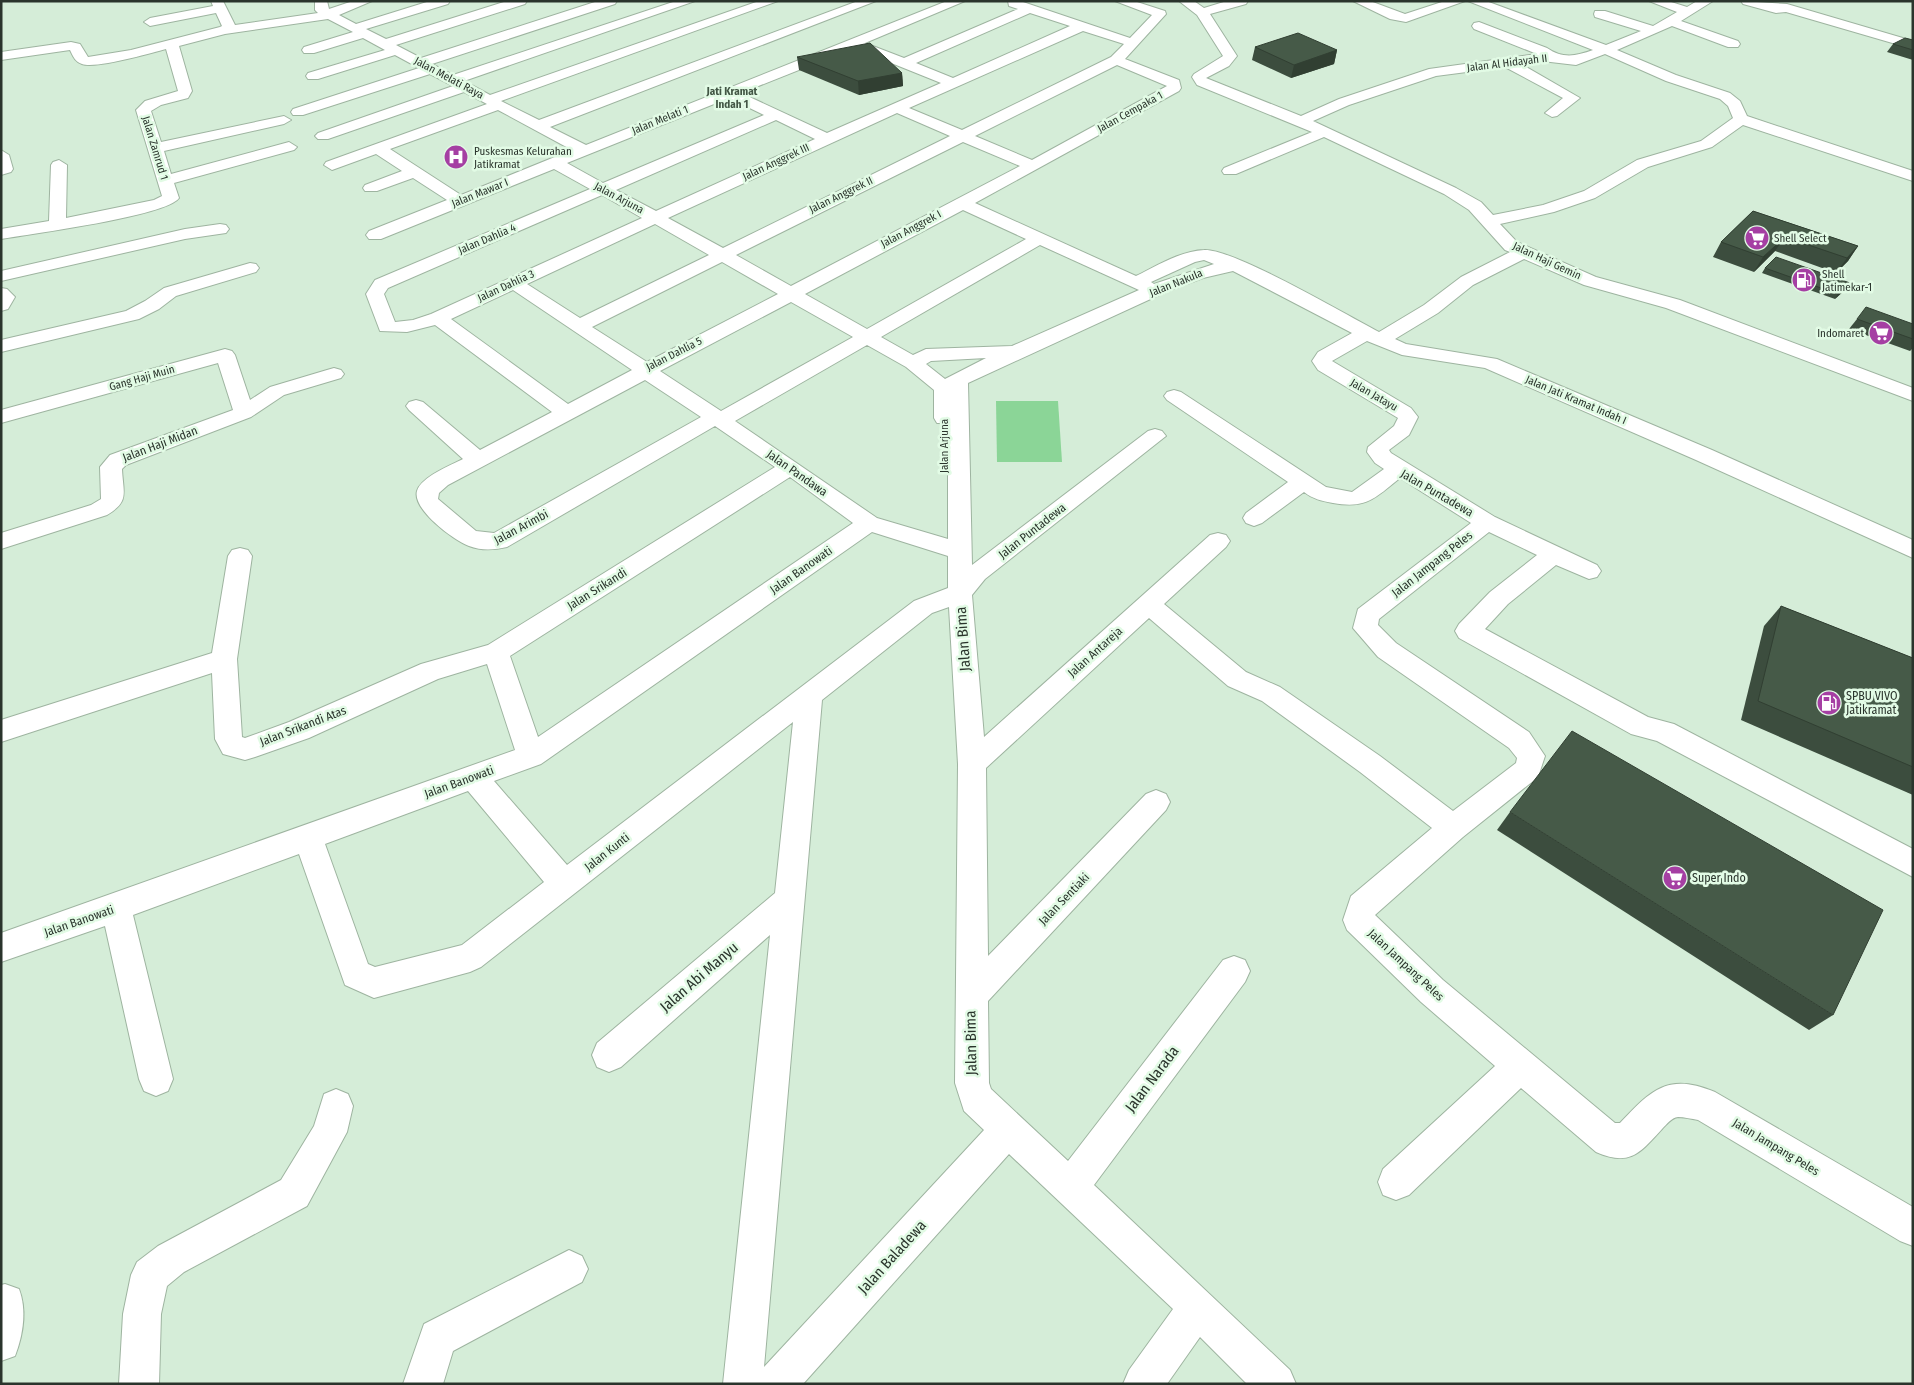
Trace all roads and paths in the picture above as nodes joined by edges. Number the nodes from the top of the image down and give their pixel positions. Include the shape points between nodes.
1 (366, 1) edge
2 (444, 1) edge
3 (521, 1) edge
4 (611, 1) edge
5 (689, 1) edge
6 (772, 1) edge
7 (870, 1) edge
8 (1006, 1) edge
9 (1121, 1) edge
10 (1242, 1) edge
11 (1359, 1) edge
12 (1459, 1) edge
13 (1474, 1) edge
14 (1655, 1) edge
15 (1707, 1) edge
16 (1748, 1) edge
17 (956, 2) edge
18 (218, 5) edge
19 (638, 5) dead end
20 (1029, 9) junction
21 (327, 10) edge
22 (656, 12) junction
23 (1191, 12) edge
24 (1689, 12) junction
25 (1160, 14) junction
26 (1600, 14) dead end
27 (150, 22) dead end
28 (1672, 22) junction
29 (1082, 26) junction
30 (1478, 26) dead end
31 (696, 28) junction
32 (225, 30) junction
33 (360, 31) junction
34 (1654, 31) junction
35 (712, 35) dead end
36 (729, 42) dead end
37 (853, 43) junction
38 (1133, 43) junction
39 (172, 44) junction
40 (1733, 44) dead end
41 (1913, 45) edge
42 (391, 47) junction
43 (746, 49) junction
44 (1604, 49) junction
45 (309, 50) dead end
46 (1, 56) edge
47 (1549, 56) junction
48 (1116, 60) junction
49 (904, 63) junction
50 (1508, 63) junction
51 (425, 66) junction
52 (791, 67) junction
53 (313, 76) dead end
54 (954, 83) junction
55 (459, 84) junction
56 (729, 93) junction
57 (494, 102) junction
58 (897, 108) junction
59 (298, 112) dead end
60 (1552, 113) dead end
61 (776, 115) junction
62 (284, 120) dead end
63 (1741, 120) junction
64 (1301, 121) junction
65 (538, 126) junction
66 (1324, 132) junction
67 (961, 135) junction
68 (324, 136) dead end
69 (828, 139) junction
70 (290, 147) dead end
71 (155, 148) junction
72 (377, 148) junction
73 (585, 151) junction
74 (1, 155) edge
75 (555, 163) junction
76 (59, 165) dead end
77 (332, 165) dead end
78 (1033, 166) junction
79 (1, 170) edge
80 (1230, 171) dead end
81 (415, 172) junction
82 (1913, 176) edge
83 (164, 180) junction
84 (371, 188) dead end
85 (603, 189) junction
86 (460, 201) junction
87 (961, 203) junction
88 (654, 217) junction
89 (1490, 221) junction
90 (56, 223) junction
91 (220, 229) dead end
92 (1, 234) edge
93 (374, 235) dead end
94 (1039, 239) junction
95 (1523, 252) junction
96 (721, 254) junction
97 (1236, 265) junction
98 (250, 268) dead end
99 (1, 276) edge
100 (1138, 282) junction
101 (514, 283) junction
102 (796, 289) junction
103 (1156, 291) junction
104 (1, 293) edge
105 (375, 294) joint
106 (1, 305) edge
107 (438, 318) junction
108 (579, 326) junction
109 (873, 333) junction
110 (1374, 336) junction
111 (1, 346) edge
112 (1020, 350) junction
113 (920, 359) junction
114 (644, 371) junction
115 (334, 374) dead end
116 (951, 384) junction
117 (1913, 395) edge
118 (1174, 396) dead end
119 (416, 406) dead end
120 (244, 413) junction
121 (567, 413) junction
122 (1, 418) edge
123 (717, 419) junction
124 (1155, 436) dead end
125 (478, 460) junction
126 (790, 467) junction
127 (1398, 469) junction
128 (1303, 482) junction
129 (1254, 518) dead end
130 (1486, 522) junction
131 (869, 523) junction
132 (1218, 541) dead end
133 (1, 542) edge
134 (1913, 550) edge
135 (1554, 554) junction
136 (240, 556) dead end
137 (956, 567) junction
138 (1589, 571) dead end
139 (1148, 604) junction
140 (496, 652) junction
141 (224, 659) junction
142 (809, 695) junction
143 (1, 731) edge
144 (531, 756) junction
145 (972, 764) junction
146 (473, 777) junction
147 (1156, 802) dead end
148 (1453, 828) junction
149 (308, 836) junction
150 (1913, 864) edge
151 (565, 884) junction
152 (790, 899) junction
153 (116, 908) junction
154 (1, 948) edge
155 (1234, 971) dead end
156 (971, 996) junction
157 (609, 1055) dead end
158 (1519, 1067) junction
159 (156, 1079) dead end
160 (336, 1106) dead end
161 (1008, 1130) junction
162 (1396, 1182) dead end
163 (1070, 1188) junction
164 (1913, 1228) edge
165 (569, 1268) dead end
166 (5, 1303) dead end
167 (1198, 1307) junction
168 (1, 1342) edge
169 (139, 1384) edge
170 (423, 1384) edge
171 (743, 1384) edge
172 (776, 1384) edge
173 (1143, 1384) edge
174 (1276, 1384) edge

1 - 21 street
2 - 33 street
3 - 42 street
4 - 51 street
5 - 22 street
6 - 31 street
7 - 43 street
8 - 20 street
9 - 25 street
10 - 23 street
11 - 12 street via 1406,18
13 - 44 street
14 - 24 street
15 - 24 street, Jalan Al Hidayah II
16 - 41 street via 1776,9 1786,8
17 - 37 street, Jalan Melati 1
18 - 27 street
18 - 32 street via 229,27
19 - 22 street
20 - 29 street
20 - 49 street
21 - 32 street
21 - 33 street, Jalan Melati Raya
22 - 31 street
22 - 55 street
23 - 25 street
23 - 64 street, Jalan Haji Gemin via 1230,56 1222,65 1203,72 1199,77 1202,82
24 - 28 street, Jalan Al Hidayah II
25 - 38 street
26 - 34 street
28 - 34 street, Jalan Al Hidayah II
28 - 40 street
29 - 38 street
29 - 54 street, Jalan Anggrek III
30 - 47 street
31 - 35 street
31 - 57 street
32 - 39 street
33 - 42 street, Jalan Melati Raya
33 - 45 street
34 - 44 street, Jalan Al Hidayah II
36 - 43 street
37 - 49 street
37 - 52 street, Jalan Melati 1
38 - 48 street
39 - 46 street via 86,61 71,46
39 - 71 street, Jalan Zamrud 1 via 185,91 142,110
42 - 51 street, Jalan Melati Raya
42 - 53 street
43 - 52 street
43 - 65 street
44 - 47 street, Jalan Al Hidayah II via 1576,61
44 - 63 street via 1671,78 1725,96 1735,104
47 - 50 street, Jalan Al Hidayah II
48 - 67 street, Jalan Anggrek II
48 - 78 street, Jalan Cempaka 1 via 1174,83 1174,88
49 - 54 street
50 - 60 street via 1573,98
50 - 64 street, Jalan Al Hidayah II via 1434,72 1344,102
51 - 55 street, Jalan Melati Raya
51 - 59 street
52 - 56 street, Jalan Melati 1
54 - 58 street, Jalan Anggrek III
55 - 57 street, Jalan Melati Raya
55 - 68 street
56 - 61 street
56 - 73 street, Jalan Melati 1
57 - 65 street, Jalan Melati Raya
57 - 72 street
58 - 67 street
58 - 69 street, Jalan Anggrek III
61 - 69 street
61 - 85 street, Jalan Dahlia 4
62 - 71 street
63 - 82 street
63 - 89 street via 1722,137 1706,145 1650,160 1604,188 1556,208
64 - 66 street, Jalan Haji Gemin
65 - 73 street, Jalan Melati Raya
66 - 80 street
66 - 89 street, Jalan Haji Gemin via 1450,191 1476,206
67 - 78 street
67 - 96 street, Jalan Anggrek II
69 - 88 street, Jalan Anggrek III
70 - 83 street
71 - 83 street, Jalan Zamrud 1
72 - 77 street
72 - 81 street
73 - 75 street, Jalan Mawar I
74 - 79 street via 5,169
75 - 85 street, Jalan Arjuna
75 - 86 street, Jalan Mawar I
76 - 90 street
78 - 87 street, Jalan Anggrek I
81 - 84 street
81 - 86 street
83 - 90 street, Jalan Zamrud 1 via 171,198 166,202 102,217
85 - 88 street, Jalan Arjuna
85 - 105 street, Jalan Dahlia 4 via 381,284
86 - 93 street, Jalan Mawar I
87 - 94 street
87 - 102 street, Jalan Anggrek I
88 - 96 street, Jalan Arjuna
88 - 101 street, Jalan Dahlia 3
89 - 95 street, Jalan Haji Gemin via 1511,246
90 - 92 street, Jalan Zamrud 1
91 - 99 street
94 - 100 street
94 - 109 street
95 - 110 street via 1475,276 1431,309
95 - 117 street, Jalan Haji Gemin via 1590,281 1673,304
96 - 102 street, Jalan Arjuna
96 - 108 street, Jalan Anggrek II
97 - 100 street, Jalan Nakula via 1205,254
97 - 103 street, Jalan Nakula via 1212,268
97 - 110 street, Jalan Jati Kramat Indah I
98 - 111 street via 170,292 152,306 132,315
100 - 103 street
101 - 107 street, Jalan Dahlia 3
101 - 108 street, Jalan Dahlia 5
102 - 109 street, Jalan Arjuna
102 - 114 street, Jalan Dahlia 5
103 - 112 street, Jalan Nakula
104 - 106 street via 6,297
105 - 107 street, Jalan Dahlia 3 via 387,327 400,328
107 - 121 street
108 - 114 street, Jalan Dahlia 5
109 - 113 street, Jalan Arjuna
109 - 123 street
110 - 127 street, Jalan Jatayu via 1325,356 1322,361 1325,366 1408,417 1408,423 1379,447 1378,452
110 - 134 street, Jalan Jati Kramat Indah I via 1402,349 1490,363
112 - 113 street, Jalan Nakula
112 - 116 street, Jalan Nakula
113 - 116 street, Jalan Arjuna
114 - 121 street, Jalan Arimbi
114 - 123 street, Jalan Pandawa
115 - 120 street via 277,391
116 - 137 street, Jalan Arjuna
118 - 128 street, Jalan Puntadewa
119 - 125 street
120 - 122 street, Gang Haji Muin via 224,355
120 - 133 street, Jalan Haji Midan via 118,460 111,467 112,502 99,510
121 - 125 street, Jalan Arimbi
123 - 125 street, Jalan Arimbi via 499,541 486,544 465,536 427,501 428,490 440,480
123 - 126 street, Jalan Pandawa
124 - 137 street, Jalan Puntadewa via 977,573
126 - 131 street, Jalan Pandawa
126 - 140 street, Jalan Srikandi
127 - 128 street, Jalan Puntadewa via 1363,496 1352,499 1320,493
127 - 130 street, Jalan Puntadewa
128 - 129 street
130 - 135 street, Jalan Puntadewa
130 - 148 street, Jalan Jampang Peles via 1367,615 1365,628 1387,650 1519,740 1531,756 1528,769
131 - 137 street, Jalan Pandawa
131 - 144 street, Jalan Banowati
132 - 139 street, Jalan Antareja
135 - 138 street, Jalan Puntadewa
135 - 150 street via 1499,598 1468,631 1641,726 1664,732
136 - 141 street, Jalan Srikandi Atas
137 - 142 street, Jalan Kunti via 923,607
137 - 145 street, Jalan Bima
139 - 145 street, Jalan Antareja
139 - 148 street via 1237,679 1271,694
140 - 141 street, Jalan Srikandi Atas via 430,671 298,730 246,748 233,746 229,739
140 - 144 street
141 - 143 street
142 - 151 street, Jalan Kunti
142 - 152 street
144 - 146 street, Jalan Banowati
145 - 156 street, Jalan Bima
146 - 149 street, Jalan Banowati
146 - 151 street
147 - 156 street, Jalan Sentiaki
148 - 158 street, Jalan Jampang Peles via 1362,906 1358,920 1432,991
149 - 151 street, Jalan Kunti via 356,974 374,983 470,957
149 - 153 street, Jalan Banowati
152 - 157 street, Jalan Abi Manyu
152 - 171 street
153 - 154 street, Jalan Banowati
153 - 159 street
155 - 163 street, Jalan Narada
156 - 161 street, Jalan Bima via 972,1083 976,1099
158 - 162 street
158 - 164 street, Jalan Jampang Peles via 1608,1140 1627,1141 1660,1106 1678,1100 1703,1104
160 - 169 street via 330,1132 294,1194 171,1259 150,1275 142,1314
161 - 163 street, Jalan Bima
161 - 172 street, Jalan Baladewa
163 - 167 street, Jalan Bima
165 - 170 street via 438,1338
166 - 168 street
167 - 173 street
167 - 174 street, Jalan Bima

